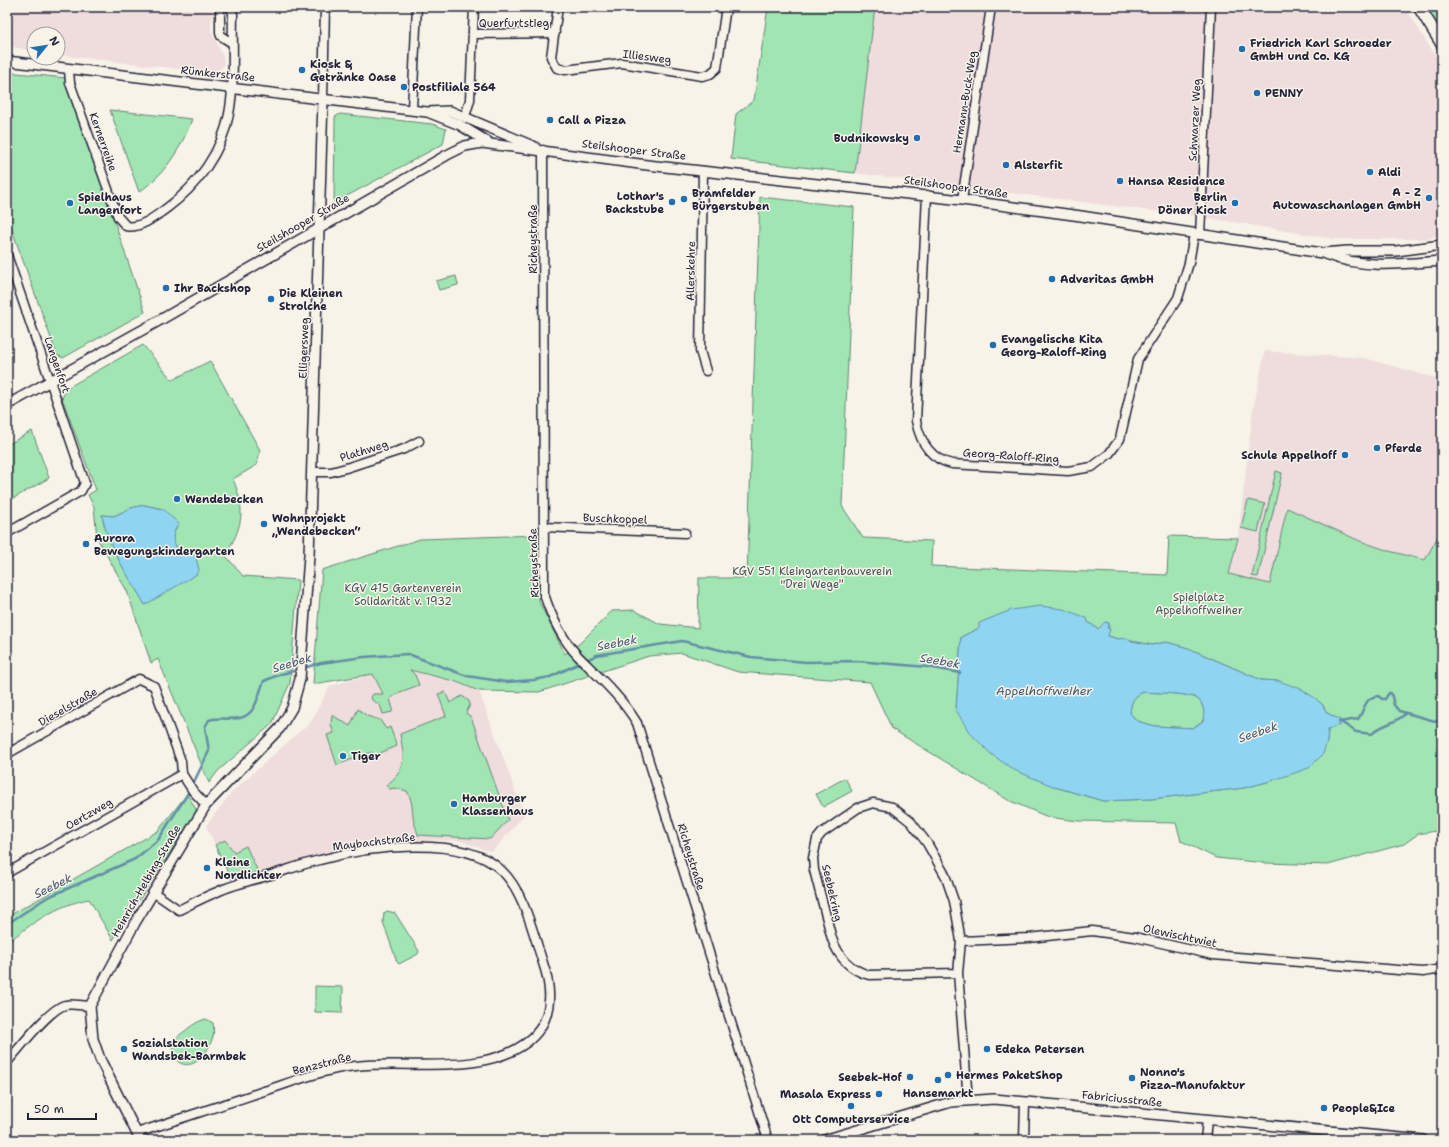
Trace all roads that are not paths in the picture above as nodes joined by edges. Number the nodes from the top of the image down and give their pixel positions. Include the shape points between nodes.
1 (220, 7) edge
2 (231, 7) edge
3 (325, 7) edge
4 (417, 7) edge
5 (474, 7) edge
6 (558, 7) edge
7 (726, 7) edge
8 (990, 7) edge
9 (1211, 7) edge
10 (1419, 7) edge
11 (555, 33) junction
12 (473, 34) junction
13 (232, 43) junction
14 (1442, 44) edge
15 (7, 61) edge
16 (69, 70) junction
17 (231, 87) junction
18 (323, 99) junction
19 (412, 110) junction
20 (427, 112) junction
21 (465, 116) junction
22 (492, 143) junction
23 (544, 150) junction
24 (703, 171) junction
25 (927, 195) junction
26 (962, 200) junction
27 (320, 227) junction
28 (1197, 234) junction
29 (1442, 245) edge
30 (1322, 253) junction
31 (7, 255) edge
32 (1442, 261) edge
33 (706, 371) dead end
34 (51, 381) junction
35 (7, 405) edge
36 (419, 441) dead end
37 (312, 472) junction
38 (544, 527) junction
39 (7, 533) edge
40 (685, 533) dead end
41 (298, 690) joint
42 (7, 754) edge
43 (182, 774) junction
44 (206, 805) junction
45 (7, 873) edge
46 (153, 892) junction
47 (961, 941) junction
48 (1442, 969) edge
49 (958, 973) junction
50 (90, 1006) junction
51 (518, 1048) joint
52 (7, 1062) edge
53 (968, 1100) junction
54 (1025, 1102) junction
55 (1207, 1120) junction
56 (138, 1137) edge
57 (834, 1139) edge
58 (768, 1140) edge
59 (824, 1140) edge
60 (1024, 1140) edge
61 (1205, 1140) edge
62 (1423, 1140) edge

1 - 13 street via 220,33
2 - 13 street
3 - 18 street, Elligersweg
4 - 19 street
5 - 12 street
6 - 11 street
7 - 11 street, Illiesweg via 717,68 713,73 702,76 622,63 565,70 554,65 552,57
8 - 26 street, Hermann-Buck-Weg
9 - 28 street, Schwarzer Weg
10 - 14 main road
11 - 12 street, Querfurtstieg
12 - 21 street via 470,100
13 - 17 street
15 - 16 street, Rümkerstraße
16 - 17 street, Rümkerstraße
16 - 17 street, Kernerreihe via 70,83 121,222 130,227 152,218 184,195 212,158 229,113
17 - 18 street, Rümkerstraße
18 - 19 street, Rümkerstraße
18 - 27 street, Elligersweg
19 - 20 street, Rümkerstraße
20 - 21 street, Rümkerstraße via 444,111
20 - 22 street, Rümkerstraße via 460,125
21 - 23 street, Rümkerstraße
22 - 23 street, Steilshooper Straße
22 - 27 street, Steilshooper Straße via 470,144 456,150
23 - 24 street, Steilshooper Straße
23 - 38 street, Richeystraße
24 - 25 street, Steilshooper Straße
24 - 33 street, Allerskehre via 700,352
25 - 26 street, Steilshooper Straße
25 - 28 street, Georg-Raloff-Ring via 916,421 926,448 944,462 952,464 1068,471 1092,467 1109,454 1120,439 1138,359 1178,298
26 - 28 street, Steilshooper Straße
27 - 34 street, Steilshooper Straße
27 - 37 street, Elligersweg
28 - 30 street, Steilshooper Straße
29 - 30 street, Steilshooper Straße via 1396,251
30 - 32 street, Steilshooper Straße via 1343,261 1368,264
31 - 34 street, Langenfort
34 - 35 street, Steilshooper Straße
34 - 39 street, Langenfort via 85,483 82,491
36 - 37 street, Plathweg via 404,449 346,468 331,472
37 - 41 street, Elligersweg via 309,564
38 - 40 street, Buschkoppel
38 - 58 street, Richeystraße via 544,594 556,625 581,658 618,696 637,723
41 - 44 street, Heinrich-Helbing-Straße via 292,708 280,728
42 - 43 street, Dieselstraße via 139,679 154,686 181,761
43 - 44 street via 193,792
43 - 45 street, Oertzweg
44 - 46 street, Heinrich-Helbing-Straße
46 - 50 street, Heinrich-Helbing-Straße
46 - 51 street, Maybachstraße via 179,910 218,891 322,859 368,851 415,847 457,849 477,854 508,876 518,892 548,976 550,995 546,1018 535,1034
47 - 48 street, Olewischtwiet via 1029,938 1092,931 1135,937 1213,955 1423,972
47 - 49 street, Seebekring
47 - 49 street, Seebekring via 954,901 939,861 920,832 903,814 886,804 866,804 828,828 817,839 813,858 814,870 835,948 849,966 869,975
49 - 53 street, Seebekring
50 - 52 street via 68,1004 60,1007 38,1026
50 - 56 street via 93,1039 100,1059
51 - 56 street, Benzstraße via 476,1062 356,1066 320,1073
53 - 54 street, Fabriciusstraße
53 - 57 street, Fabriciusstraße via 951,1102
54 - 55 street, Fabriciusstraße
54 - 60 street
55 - 61 street
55 - 62 street, Fabriciusstraße
57 - 59 street, Fabriciusstraße

